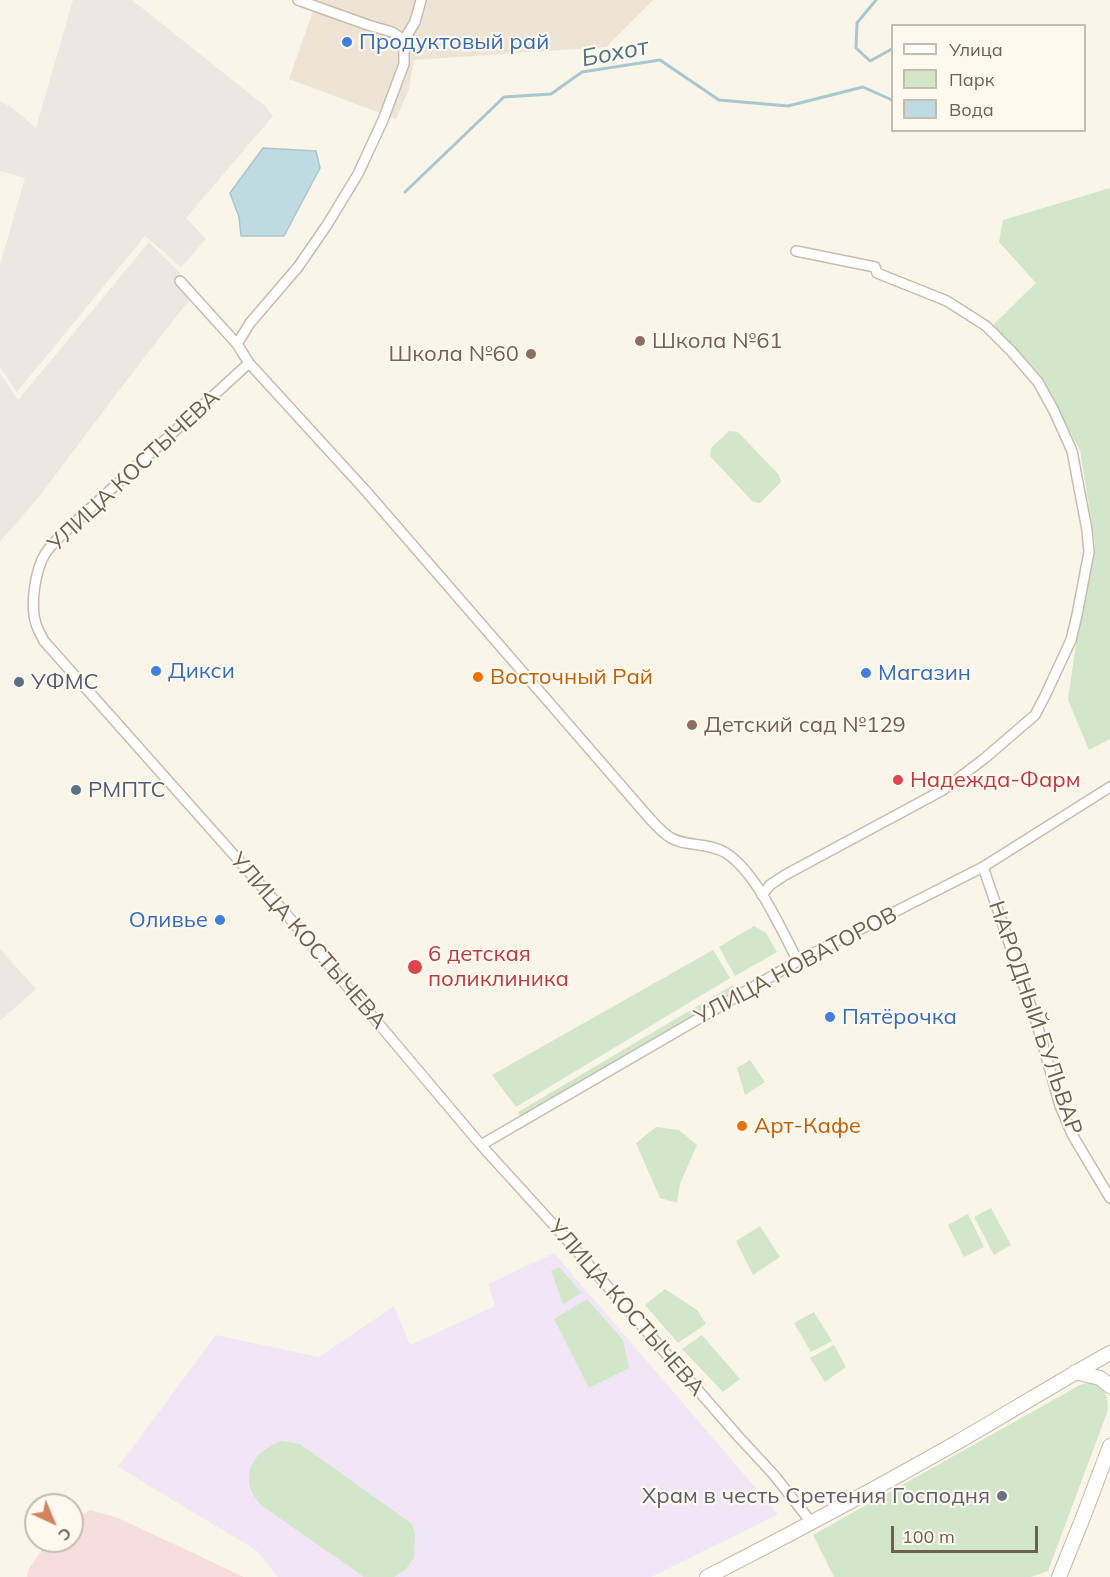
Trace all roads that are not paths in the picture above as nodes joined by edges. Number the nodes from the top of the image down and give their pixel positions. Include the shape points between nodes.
1 (298, 0) edge
2 (422, 0) edge
3 (404, 40) junction
4 (796, 251) dead end
5 (180, 281) dead end
6 (237, 344) junction
7 (249, 363) junction
8 (1110, 787) edge
9 (983, 867) junction
10 (762, 895) junction
11 (798, 961) junction
12 (481, 1145) junction
13 (1110, 1198) edge
14 (1110, 1353) edge
15 (1075, 1372) junction
16 (1110, 1386) edge
17 (1110, 1446) edge
18 (811, 1522) junction
19 (707, 1577) edge
20 (1059, 1577) edge

1 - 3 street via 392,32
2 - 3 street
3 - 6 street via 405,64 358,174 298,267
4 - 10 street via 875,267 877,273 966,312 1004,344 1038,382 1072,451 1089,552 1071,640 1035,715 943,790 785,875
5 - 6 street
6 - 7 street
7 - 10 street via 651,820 669,837 725,852 742,866
7 - 12 street, УЛИЦА КОСТЫЧЕВА via 46,553 36,579 35,622 44,641 275,901
8 - 9 street, УЛИЦА НОВАТОРОВ
9 - 11 street, УЛИЦА НОВАТОРОВ
9 - 13 street, НАРОДНЫЙ БУЛЬВАР via 1037,1024 1060,1106
10 - 11 street
11 - 12 street, УЛИЦА НОВАТОРОВ
12 - 18 street, УЛИЦА КОСТЫЧЕВА via 774,1475
14 - 15 street
15 - 16 street via 1100,1378
15 - 18 street
17 - 20 street
18 - 19 street

